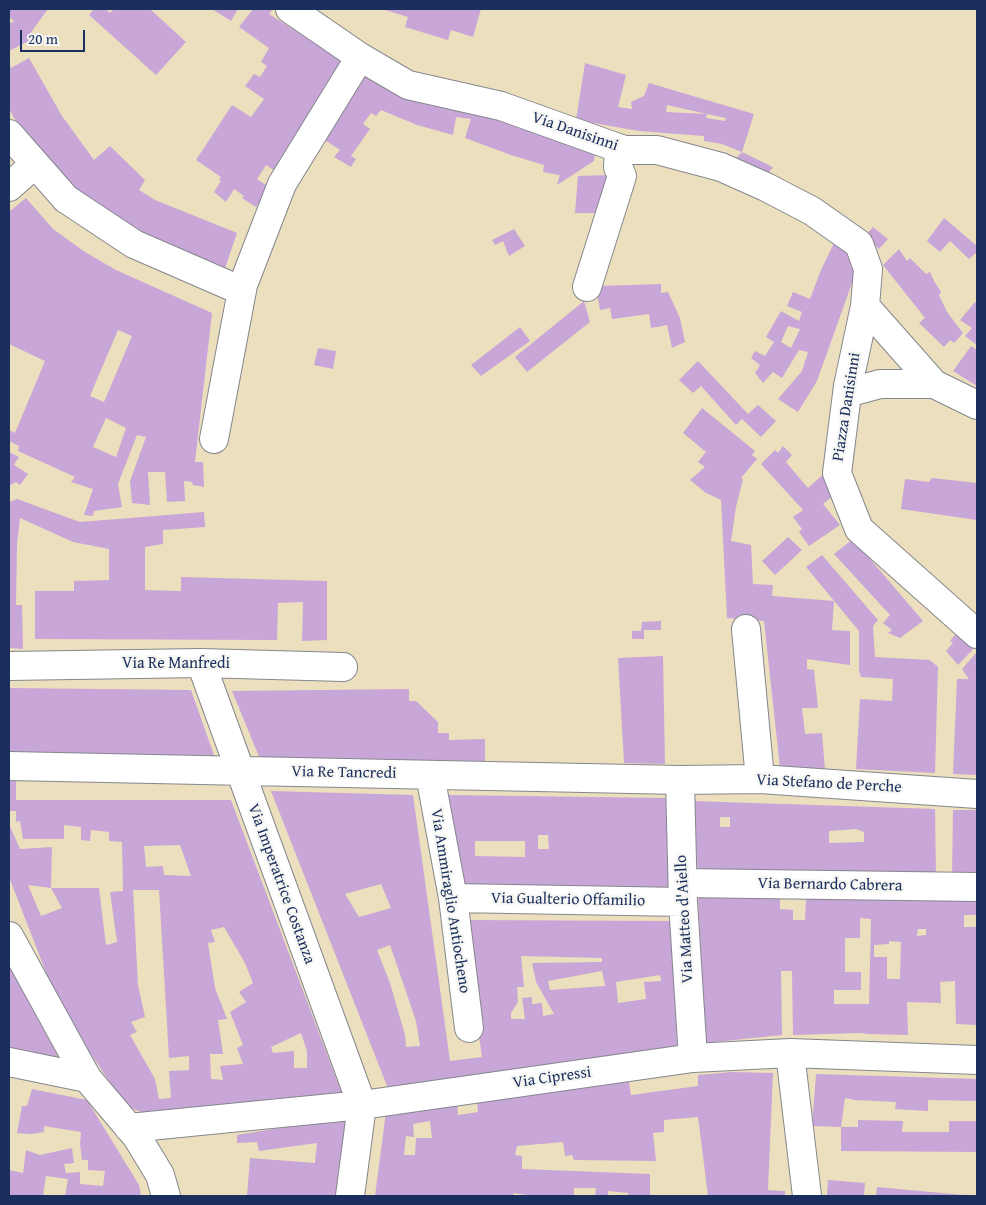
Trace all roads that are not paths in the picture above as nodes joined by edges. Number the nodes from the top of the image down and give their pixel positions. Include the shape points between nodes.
1 (290, 9) edge
2 (360, 57) junction
3 (9, 134) edge
4 (619, 148) junction
5 (35, 164) junction
6 (9, 188) edge
7 (587, 287) dead end
8 (242, 291) junction
9 (865, 306) junction
10 (934, 384) junction
11 (847, 393) junction
12 (977, 405) edge
13 (214, 439) dead end
14 (746, 629) dead end
15 (977, 634) edge
16 (201, 663) junction
17 (9, 666) edge
18 (343, 666) dead end
19 (9, 766) edge
20 (240, 772) junction
21 (430, 775) junction
22 (760, 779) junction
23 (680, 780) junction
24 (977, 794) edge
25 (977, 887) edge
26 (683, 892) junction
27 (453, 898) junction
28 (9, 936) edge
29 (469, 1028) dead end
30 (790, 1053) junction
31 (693, 1058) junction
32 (977, 1060) edge
33 (9, 1062) edge
34 (87, 1078) junction
35 (362, 1105) junction
36 (129, 1128) junction
37 (166, 1196) edge
38 (350, 1196) edge
39 (807, 1196) edge

1 - 2 street, Via Danisinni
2 - 4 street, Via Danisinni via 408,85 501,106
2 - 8 street via 282,184
3 - 5 street
4 - 7 street via 618,167 622,176
4 - 9 street, Via Danisinni via 656,150 721,167 812,211 859,244 868,269
5 - 6 street
5 - 8 street via 66,199 134,244
8 - 13 street
9 - 10 street
9 - 11 street, Piazza Danisinni
10 - 11 street via 880,384
10 - 12 street
11 - 15 street, Piazza Danisinni via 837,473 859,529
14 - 22 street
16 - 17 street, Via Re Manfredi
16 - 18 street, Via Re Manfredi
16 - 20 street, Via Imperatrice Costanza
19 - 20 street, Via Re Tancredi
20 - 21 street, Via Re Tancredi
20 - 35 street, Via Imperatrice Costanza
21 - 23 street, Via Re Tancredi
21 - 27 street, Via Ammiraglio Antiocheno
22 - 23 street, Via Stefano de Perche
22 - 24 street, Via Stefano de Perche
23 - 26 street, Via Matteo d'Aiello
25 - 26 street, Via Bernardo Cabrera
26 - 27 street, Via Gualterio Offamilio
26 - 31 street, Via Matteo d'Aiello
27 - 29 street, Via Ammiraglio Antiocheno
28 - 34 street
30 - 31 street, Via Cipressi
30 - 32 street, Via Cipressi
30 - 39 street
31 - 35 street, Via Cipressi
33 - 34 street
34 - 36 street
35 - 36 street, Via Cipressi
35 - 38 street
36 - 37 street via 160,1175

